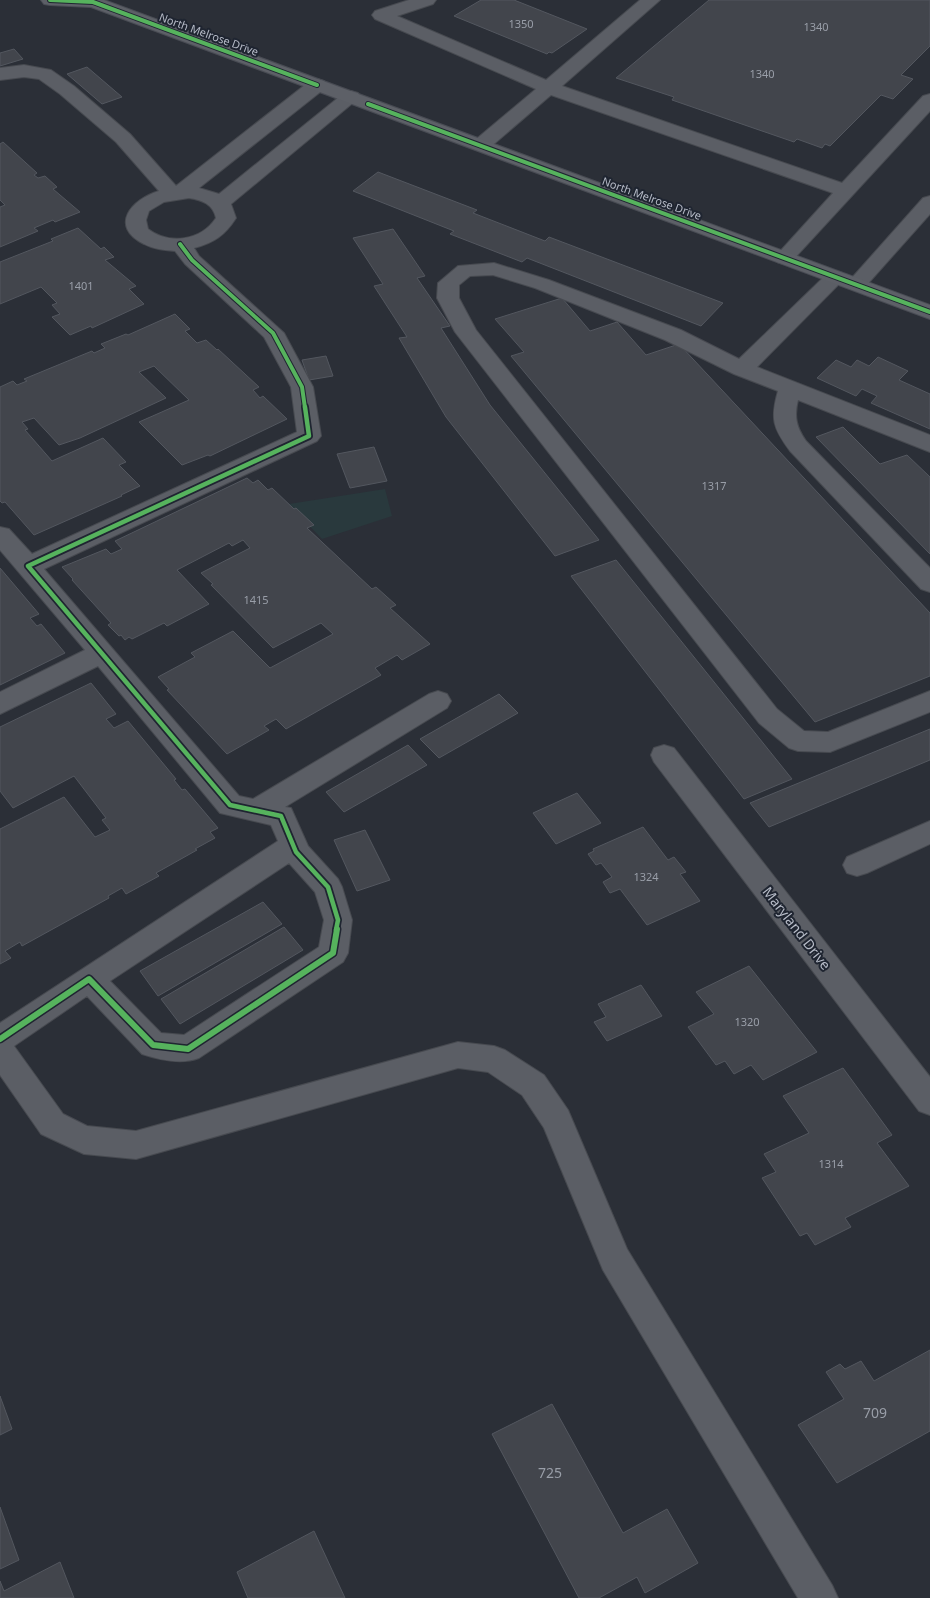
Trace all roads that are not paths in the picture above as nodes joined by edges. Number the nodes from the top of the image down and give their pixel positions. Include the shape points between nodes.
1 (50, 0) edge
2 (427, 0) edge
3 (651, 0) edge
4 (92, 1) edge
5 (0, 74) edge
6 (317, 85) junction
7 (548, 87) junction
8 (351, 98) junction
9 (930, 100) edge
10 (480, 145) junction
11 (845, 191) junction
12 (177, 193) junction
13 (930, 202) edge
14 (220, 203) junction
15 (922, 222) edge
16 (180, 244) junction
17 (784, 258) junction
18 (836, 277) junction
19 (857, 284) junction
20 (930, 312) edge
21 (742, 369) junction
22 (790, 388) junction
23 (930, 444) edge
24 (0, 535) edge
25 (28, 566) junction
26 (930, 583) edge
27 (102, 653) junction
28 (438, 701) dead end
29 (930, 701) edge
30 (0, 704) edge
31 (664, 755) dead end
32 (256, 811) junction
33 (930, 832) edge
34 (294, 845) junction
35 (856, 865) dead end
36 (89, 979) junction
37 (0, 1039) edge
38 (0, 1050) edge
39 (930, 1101) edge
40 (820, 1598) edge

1 - 4 main road, North Melrose Drive
2 - 7 street via 381,15
3 - 7 street
4 - 6 main road, North Melrose Drive
5 - 12 street via 24,71 44,74 60,84 122,138
6 - 8 main road, North Melrose Drive
6 - 12 street
7 - 10 street
7 - 11 street
8 - 10 main road, North Melrose Drive
8 - 14 street
9 - 11 street
10 - 17 main road, North Melrose Drive
11 - 17 street
12 - 14 street via 202,194
12 - 16 street via 149,201 140,209 136,226 151,240
13 - 15 street
14 - 16 street via 226,218 216,233
15 - 19 street
16 - 25 street via 192,260 273,333 302,387 309,436
17 - 18 main road, North Melrose Drive
18 - 19 main road, North Melrose Drive
18 - 21 street
19 - 20 main road, North Melrose Drive
21 - 22 street
21 - 29 street via 674,335 494,269 465,270 450,282 448,298 466,332 768,716 798,741 830,742
22 - 23 street
22 - 26 street via 783,414 786,430
24 - 25 street
25 - 27 street
27 - 30 street
27 - 32 street via 230,805
28 - 32 street
31 - 39 street, Maryland Drive
32 - 34 street via 281,816
33 - 35 street
34 - 36 street
34 - 36 street via 296,852 328,887 338,920 333,953 188,1049 153,1046
36 - 37 street
38 - 40 street via 52,1124 84,1140 136,1145 458,1055 494,1059 533,1084 557,1120 615,1259

